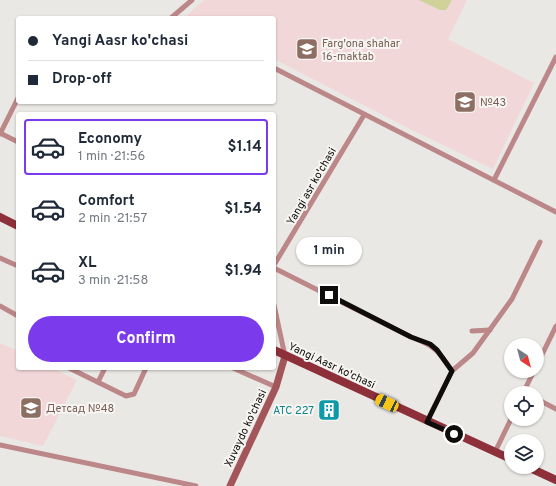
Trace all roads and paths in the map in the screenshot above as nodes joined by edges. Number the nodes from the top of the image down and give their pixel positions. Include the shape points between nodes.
1 (192, 0) edge
2 (174, 16) edge
3 (556, 57) edge
4 (276, 69) edge
5 (16, 102) edge
6 (364, 115) junction
7 (0, 134) edge
8 (16, 141) edge
9 (494, 180) junction
10 (556, 212) edge
11 (0, 217) edge
12 (16, 225) edge
13 (540, 242) dead end
14 (0, 258) edge
15 (276, 264) edge
16 (16, 265) edge
17 (276, 268) edge
18 (0, 306) edge
19 (276, 314) edge
20 (16, 315) edge
21 (556, 326) edge
22 (490, 330) junction
23 (472, 331) dead end
24 (276, 351) edge
25 (544, 351) edge
26 (285, 356) junction
27 (73, 370) edge
28 (104, 370) edge
29 (145, 370) edge
30 (238, 370) edge
31 (452, 371) junction
32 (98, 382) junction
33 (276, 387) junction
34 (544, 403) edge
35 (556, 409) edge
36 (427, 422) junction
37 (508, 426) edge
38 (0, 445) edge
39 (495, 452) junction
40 (504, 456) edge
41 (543, 474) edge
42 (556, 480) edge
43 (196, 486) edge
44 (230, 486) edge

1 - 2 street
3 - 9 street
4 - 6 street
5 - 7 street
6 - 9 street
6 - 15 street, Yangi asr ko'chasi
7 - 8 street
9 - 10 street
11 - 12 main road
13 - 22 street via 512,299
14 - 16 street
17 - 31 street via 411,337 430,344
18 - 20 street
19 - 26 street
21 - 25 street
22 - 23 street
22 - 31 street via 473,353
24 - 26 main road, Yangi Aasr ko'chasi
26 - 33 street, Xuvaydo ko'chasi
26 - 36 main road, Yangi Aasr ko'chasi
27 - 32 street
28 - 32 street
29 - 32 street via 134,394 126,396
30 - 33 street
31 - 36 street
33 - 44 street, Xuvaydo ko'chasi
34 - 35 street
36 - 39 main road, Yangi Aasr ko'chasi
37 - 39 street
38 - 43 street
39 - 40 main road, Yangi Aasr ko'chasi
41 - 42 main road

